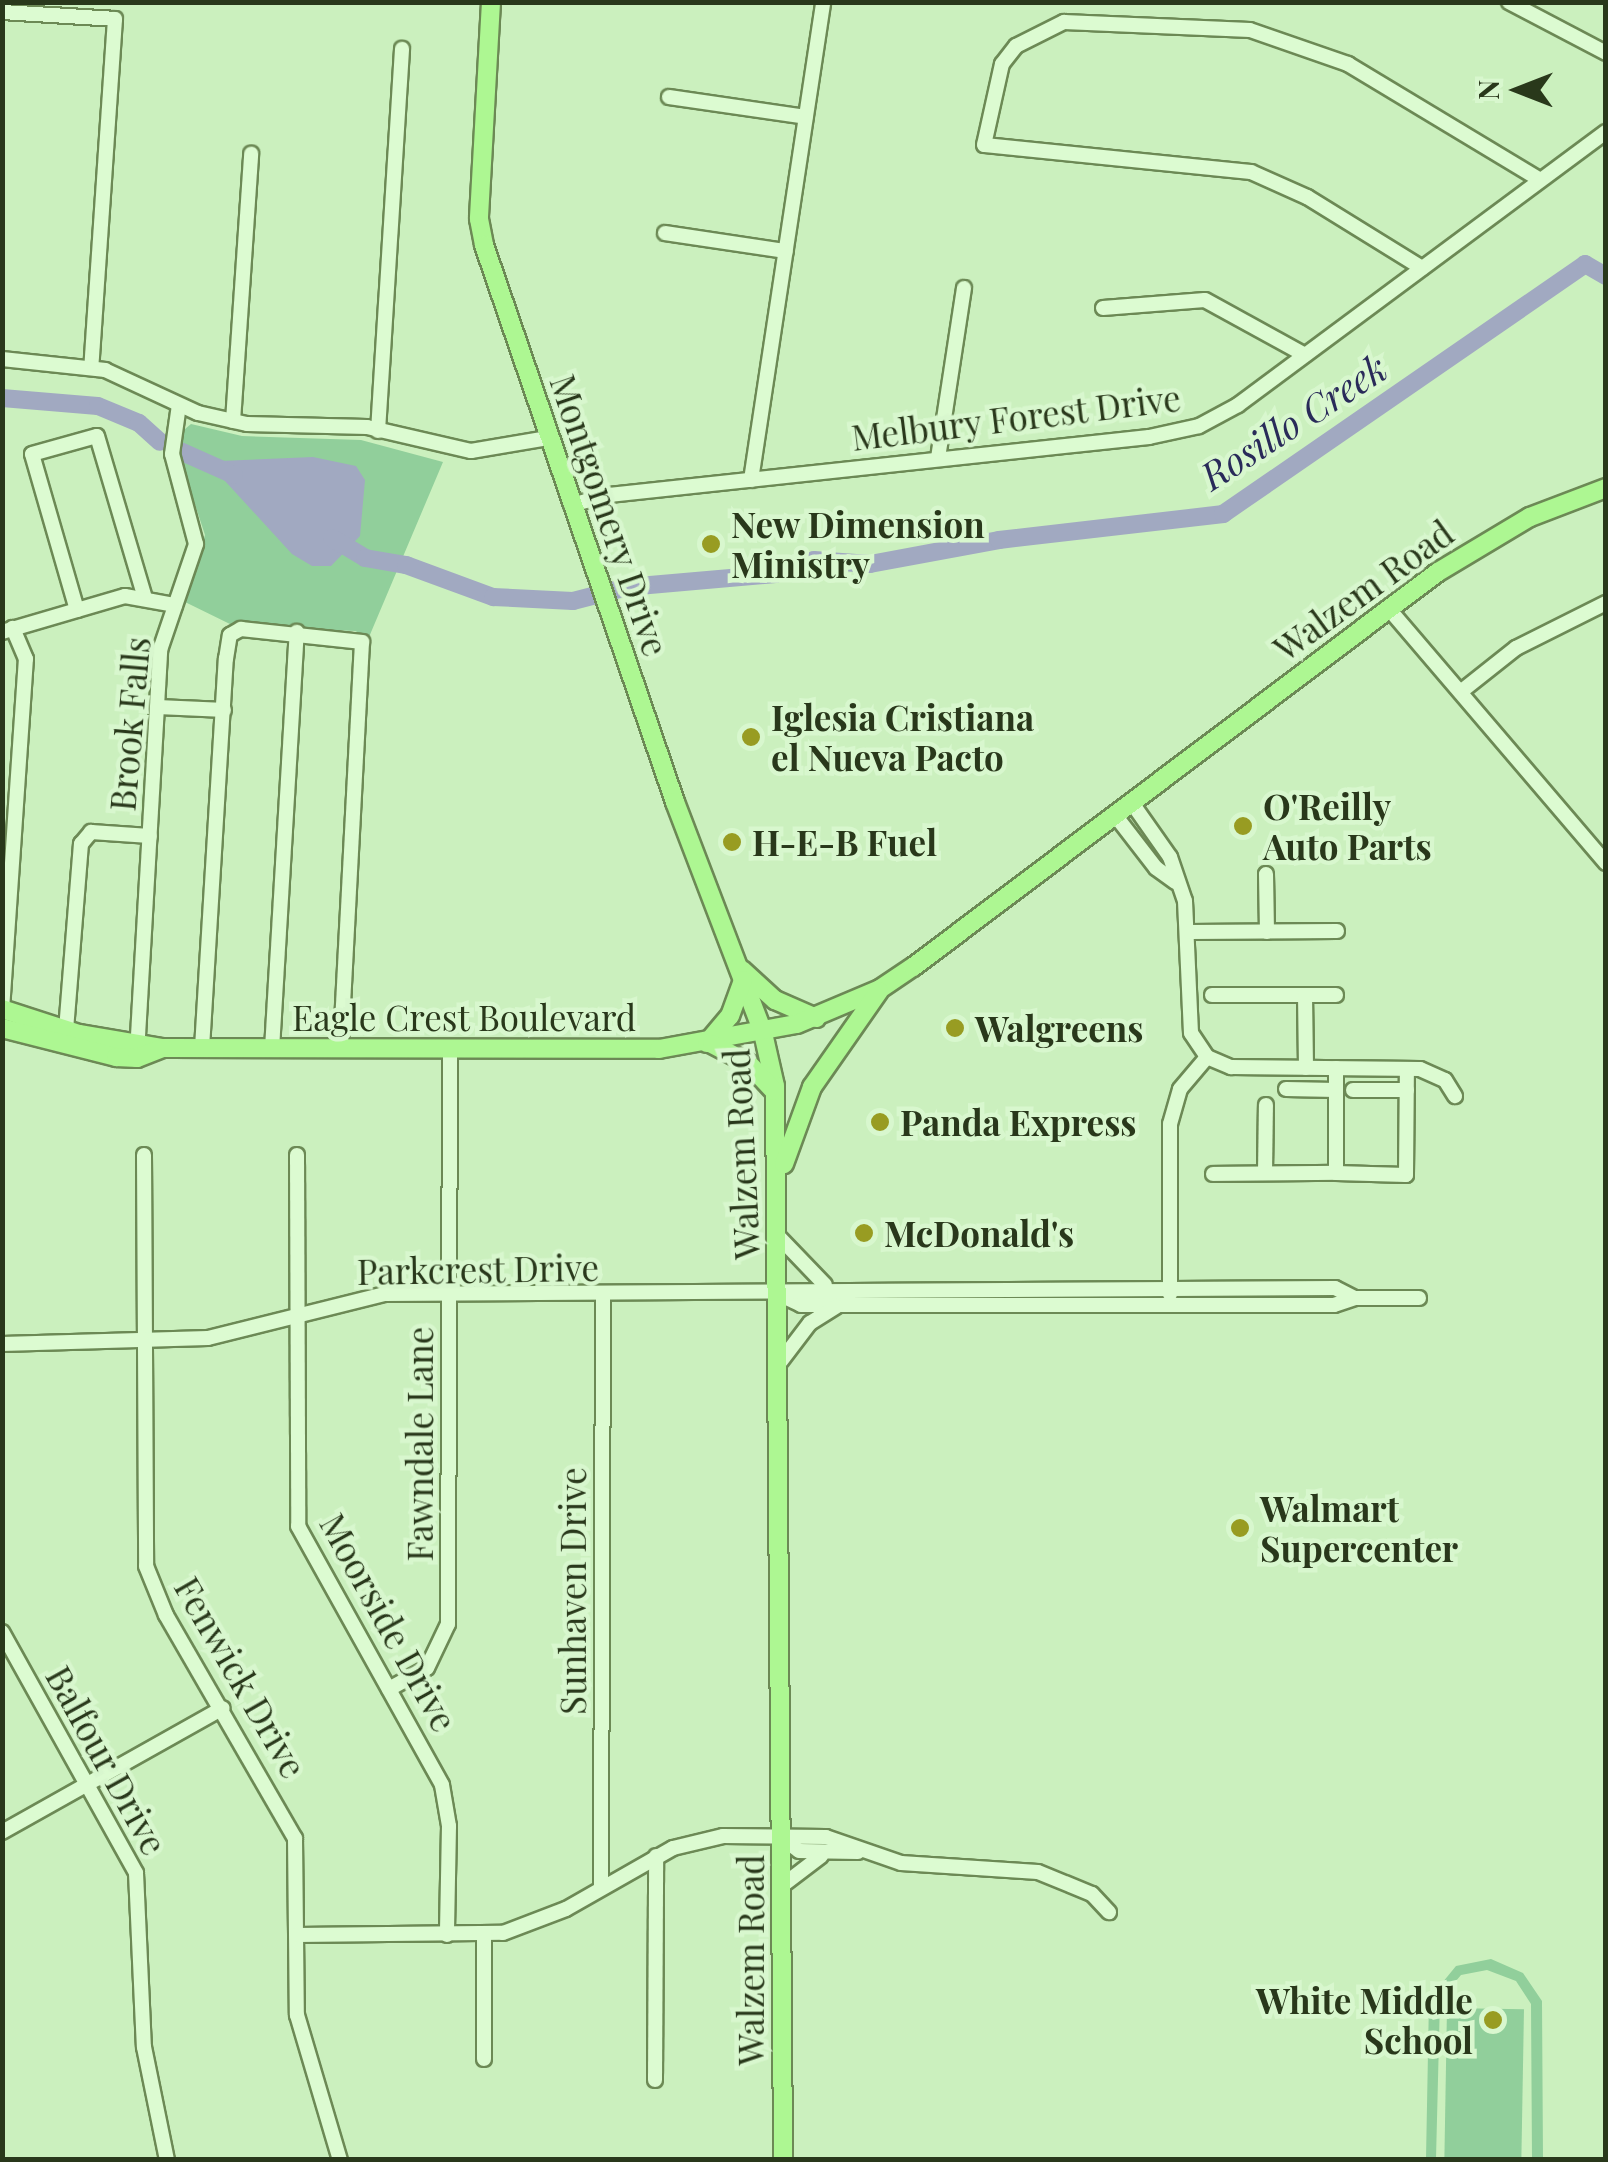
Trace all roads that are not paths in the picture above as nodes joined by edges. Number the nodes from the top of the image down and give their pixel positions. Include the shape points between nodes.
1 (490, 2) edge
2 (823, 2) edge
3 (1509, 2) edge
4 (2, 12) edge
5 (402, 48) dead end
6 (1606, 53) edge
7 (670, 97) dead end
8 (806, 118) junction
9 (1606, 132) edge
10 (251, 154) dead end
11 (1540, 180) junction
12 (665, 233) dead end
13 (786, 251) junction
14 (1422, 268) junction
15 (964, 288) dead end
16 (1103, 308) dead end
17 (1306, 355) junction
18 (2, 359) edge
19 (91, 367) junction
20 (180, 405) junction
21 (233, 421) junction
22 (378, 430) junction
23 (548, 438) junction
24 (938, 458) junction
25 (751, 480) junction
26 (1606, 488) edge
27 (572, 505) junction
28 (144, 595) junction
29 (1606, 603) edge
30 (174, 604) junction
31 (1390, 609) junction
32 (77, 610) junction
33 (8, 630) edge
34 (297, 632) junction
35 (1464, 690) junction
36 (158, 706) junction
37 (224, 710) junction
38 (1132, 802) junction
39 (1115, 815) junction
40 (150, 836) junction
41 (1606, 864) edge
42 (1266, 874) dead end
43 (1176, 882) junction
44 (1337, 931) dead end
45 (1190, 932) junction
46 (1267, 932) junction
47 (740, 973) junction
48 (880, 989) junction
49 (1212, 995) dead end
50 (1336, 995) dead end
51 (1305, 996) junction
52 (2, 1010) edge
53 (816, 1018) junction
54 (2, 1028) edge
55 (66, 1030) junction
56 (762, 1033) junction
57 (138, 1039) junction
58 (709, 1044) junction
59 (164, 1048) junction
60 (202, 1048) junction
61 (272, 1049) junction
62 (341, 1049) junction
63 (450, 1050) junction
64 (1207, 1057) junction
65 (137, 1058) junction
66 (1306, 1068) junction
67 (1336, 1068) junction
68 (1407, 1068) junction
69 (1286, 1089) dead end
70 (1336, 1090) junction
71 (1353, 1090) dead end
72 (1407, 1090) junction
73 (775, 1092) junction
74 (1455, 1096) dead end
75 (1266, 1106) dead end
76 (144, 1155) dead end
77 (297, 1155) dead end
78 (1213, 1174) dead end
79 (1265, 1174) junction
80 (1336, 1174) junction
81 (780, 1179) junction
82 (780, 1238) junction
83 (830, 1288) junction
84 (1170, 1288) junction
85 (1334, 1288) junction
86 (449, 1294) junction
87 (780, 1295) junction
88 (602, 1296) junction
89 (1355, 1298) junction
90 (1420, 1298) dead end
91 (842, 1305) junction
92 (1170, 1305) junction
93 (1334, 1306) junction
94 (297, 1317) junction
95 (143, 1341) junction
96 (2, 1344) edge
97 (780, 1361) junction
98 (2, 1632) edge
99 (388, 1689) junction
100 (223, 1708) junction
101 (86, 1784) junction
102 (2, 1832) edge
103 (782, 1838) junction
104 (858, 1852) junction
105 (827, 1855) junction
106 (656, 1856) junction
107 (782, 1885) junction
108 (601, 1887) junction
109 (1109, 1912) dead end
110 (297, 1935) junction
111 (447, 1935) junction
112 (484, 1935) junction
113 (484, 2059) dead end
114 (655, 2080) dead end
115 (166, 2160) edge
116 (340, 2160) edge
117 (783, 2160) edge

1 - 23 main road, Montgomery Drive via 479,219
2 - 8 street
3 - 6 street
4 - 19 street via 115,20
5 - 22 street
7 - 8 street
8 - 13 street
9 - 11 street, Melbury Forest Drive
10 - 21 street
11 - 14 street, Melbury Forest Drive
11 - 14 street via 1328,54 1235,29 1078,21 1048,26 1002,64 984,146 1251,172 1307,197
12 - 13 street
13 - 25 street
14 - 17 street, Melbury Forest Drive
15 - 24 street
16 - 17 street via 1205,300
17 - 24 street, Melbury Forest Drive via 1238,404 1189,429
18 - 19 street
19 - 20 street
20 - 21 street
20 - 30 street, Brook Falls via 172,454 196,544
21 - 22 street
22 - 23 street via 471,451
23 - 27 main road, Montgomery Drive
24 - 25 street, Melbury Forest Drive
25 - 27 street, Melbury Forest Drive
26 - 31 main road, Walzem Road via 1486,540
27 - 47 main road, Montgomery Drive
28 - 30 street
28 - 32 street
28 - 32 street via 96,436 32,454
29 - 35 street via 1516,648
30 - 36 street, Brook Falls via 160,650
31 - 35 street
31 - 38 main road, Walzem Road
32 - 33 street
33 - 52 street via 26,659
34 - 37 street via 241,629 230,635
34 - 61 street
34 - 62 street via 353,637 364,650
35 - 41 street
36 - 37 street
36 - 40 street, Brook Falls
37 - 60 street
38 - 39 main road, Walzem Road
38 - 43 street via 1170,857
39 - 43 street via 1156,868
39 - 48 main road, Walzem Road
40 - 55 street via 91,832 81,844
40 - 57 street, Brook Falls
42 - 46 street
43 - 45 street
44 - 46 street
45 - 46 street
45 - 64 street via 1191,1033
47 - 53 main road via 775,1000
47 - 56 main road, Montgomery Drive
47 - 58 main road via 730,1016
48 - 53 main road, Walzem Road
48 - 81 main road via 812,1086
49 - 51 street
50 - 51 street
51 - 66 street
52 - 55 main road, Eagle Crest Boulevard
53 - 56 main road, Walzem Road
54 - 65 main road, Eagle Crest Boulevard via 71,1050
55 - 57 main road, Eagle Crest Boulevard
56 - 58 main road, Eagle Crest Boulevard
56 - 73 main road, Walzem Road
57 - 59 main road, Eagle Crest Boulevard
57 - 65 street, Brook Falls
58 - 63 main road, Eagle Crest Boulevard
58 - 73 main road via 748,1064
59 - 60 main road, Eagle Crest Boulevard
59 - 65 main road, Eagle Crest Boulevard
60 - 61 main road, Eagle Crest Boulevard
61 - 62 main road, Eagle Crest Boulevard
62 - 63 main road, Eagle Crest Boulevard
63 - 86 street, Fawndale Lane
64 - 66 street via 1231,1067
64 - 84 street via 1180,1089 1170,1124
66 - 67 street
67 - 68 street
67 - 70 street
68 - 72 street
68 - 74 street via 1433,1072
69 - 70 street
70 - 80 street
71 - 72 street
72 - 80 street via 1406,1175
73 - 81 main road, Walzem Road
75 - 79 street
76 - 95 street, Fenwick Drive
77 - 94 street, Moorside Drive
78 - 79 street
79 - 80 street
81 - 82 main road, Walzem Road
82 - 83 street via 805,1272
82 - 87 main road, Walzem Road
83 - 84 street, Parkcrest Drive
83 - 87 street, Parkcrest Drive
84 - 85 street, Parkcrest Drive
84 - 92 street
85 - 89 street, Parkcrest Drive
85 - 93 street
86 - 88 street, Parkcrest Drive
86 - 94 street, Parkcrest Drive via 351,1299
86 - 99 street, Fawndale Lane via 448,1624 427,1668
87 - 88 street, Parkcrest Drive
87 - 91 street, Parkcrest Drive via 801,1304
87 - 97 main road, Walzem Road
88 - 108 street, Sunhaven Drive
89 - 90 street, Parkcrest Drive
89 - 93 street, Parkcrest Drive
91 - 92 street, Parkcrest Drive
91 - 97 street via 810,1323
92 - 93 street, Parkcrest Drive
94 - 95 street, Parkcrest Drive via 208,1338
94 - 99 street, Moorside Drive via 298,1526
95 - 96 street, Parkcrest Drive
95 - 100 street, Fenwick Drive via 146,1566 166,1614
97 - 103 main road, Walzem Road
98 - 101 street, Balfour Drive
99 - 111 street, Moorside Drive via 446,1798
100 - 101 street
100 - 110 street, Fenwick Drive via 295,1838
101 - 102 street
101 - 115 street, Balfour Drive via 139,1883 144,2048
103 - 104 street via 839,1839
103 - 105 street via 799,1851
103 - 106 street via 711,1838
103 - 107 main road, Walzem Road
104 - 105 street
104 - 109 street via 923,1866 1038,1872 1092,1894
105 - 107 street via 808,1861
106 - 108 street
106 - 114 street
107 - 117 main road, Walzem Road
108 - 112 street via 533,1924
110 - 111 street
110 - 116 street, Fenwick Drive via 297,2015
111 - 112 street
112 - 113 street

